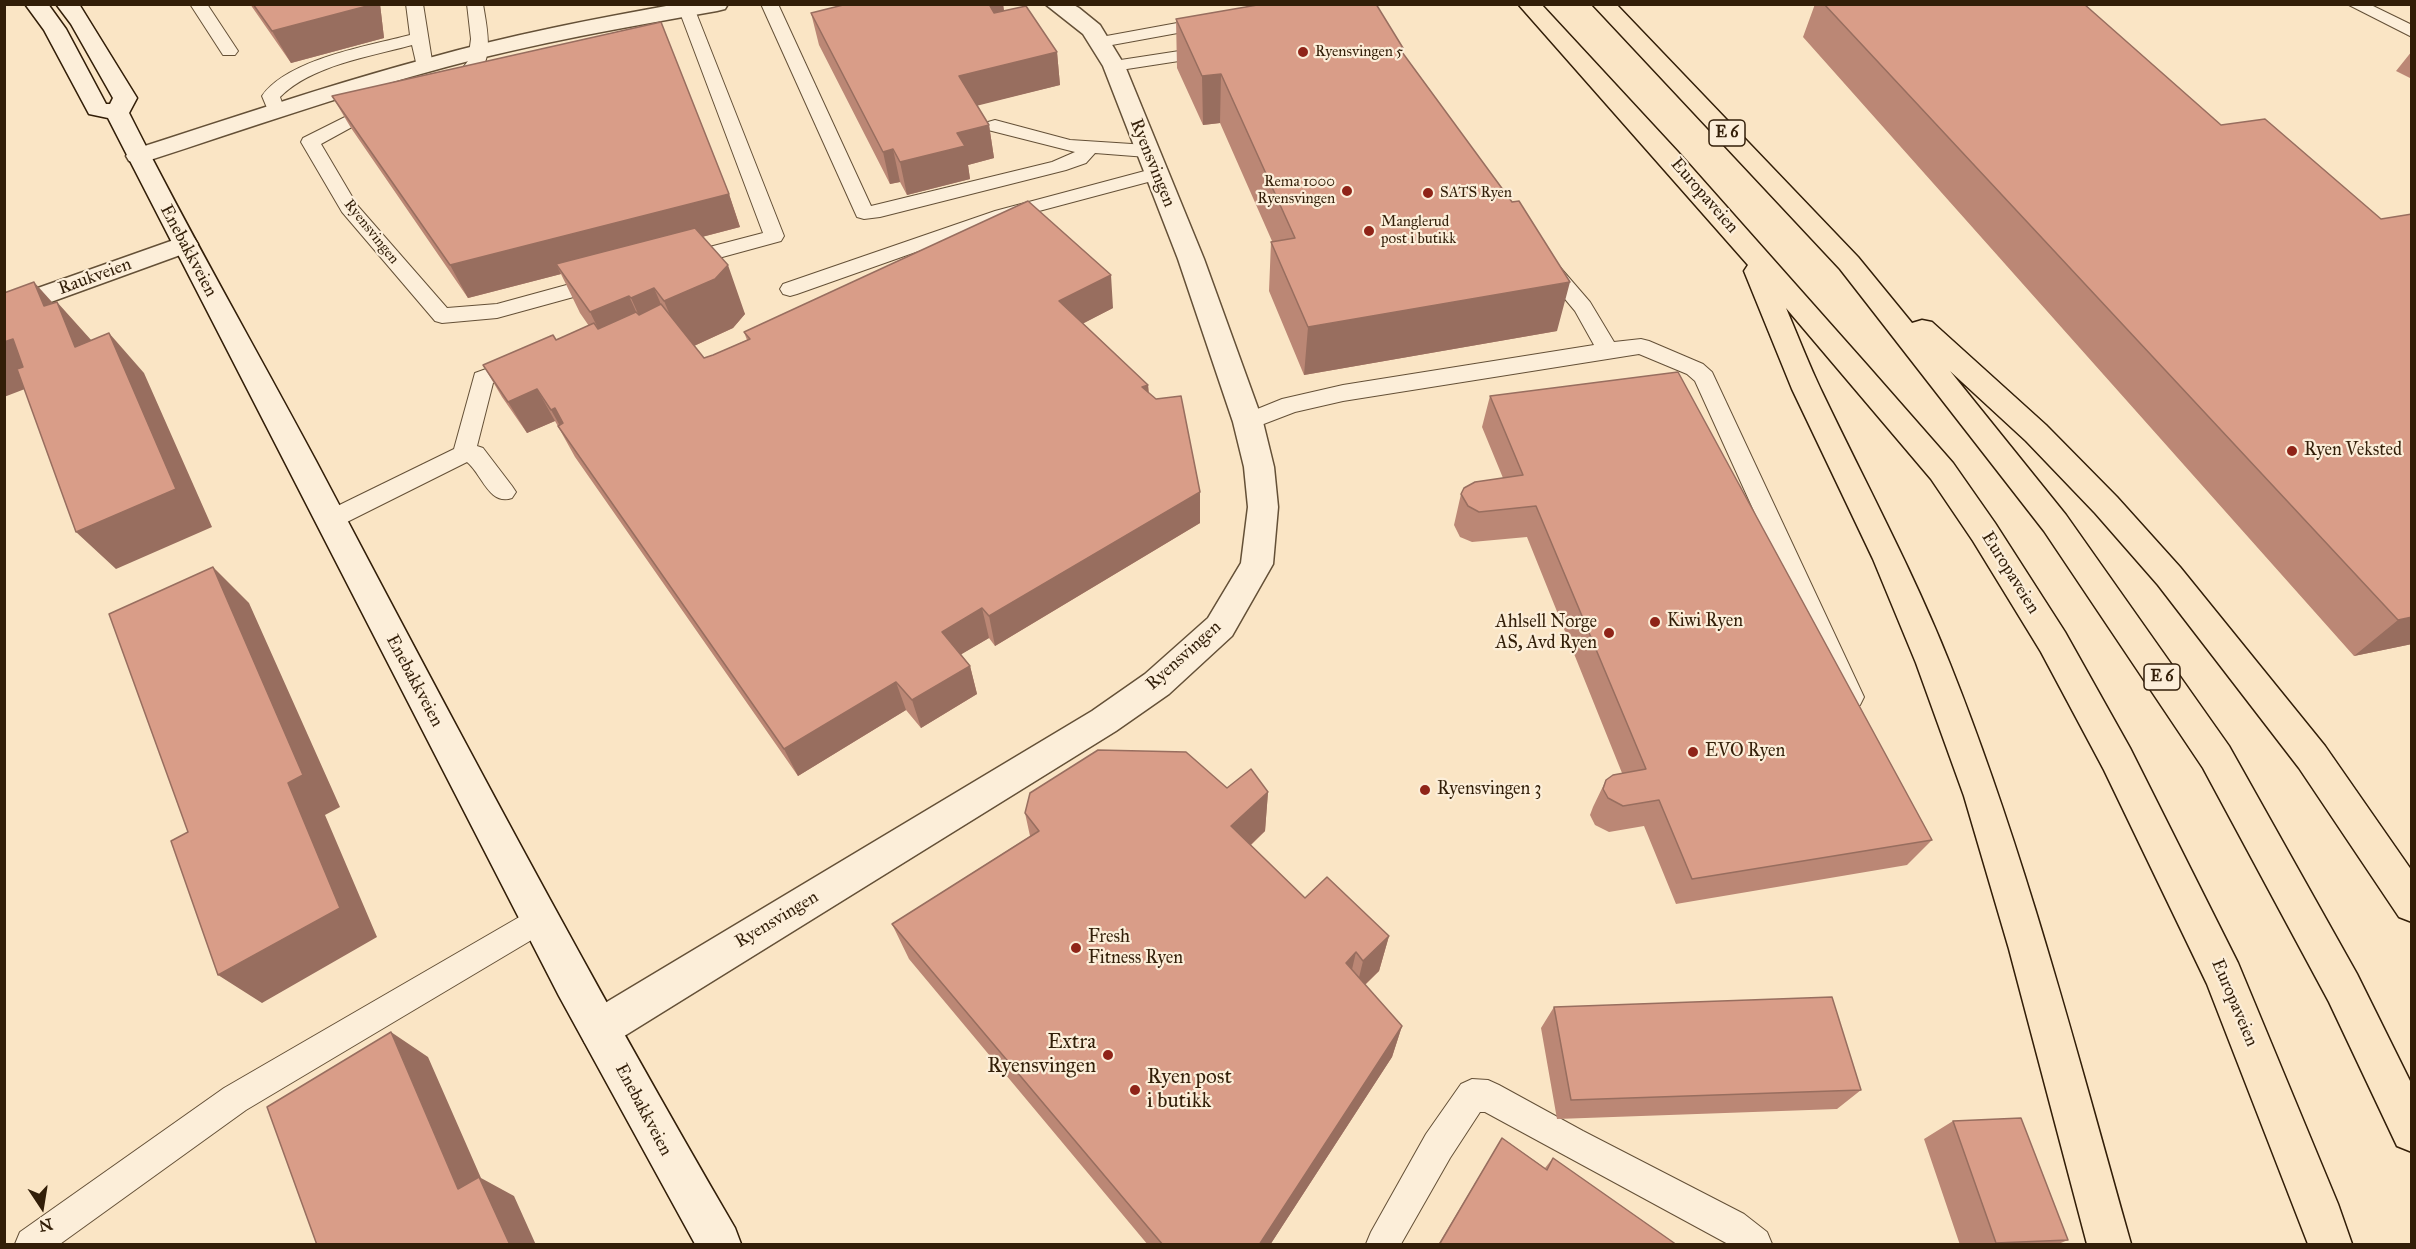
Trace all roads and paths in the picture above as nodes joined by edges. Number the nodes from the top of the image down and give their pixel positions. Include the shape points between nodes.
1 (36, 4) edge
2 (67, 4) edge
3 (198, 4) edge
4 (414, 4) edge
5 (475, 4) edge
6 (717, 4) edge
7 (769, 4) edge
8 (1056, 4) edge
9 (1529, 4) edge
10 (1603, 4) edge
11 (2355, 4) edge
12 (687, 10) junction
13 (1232, 18) edge
14 (2412, 32) edge
15 (420, 38) junction
16 (1227, 49) edge
17 (229, 51) dead end
18 (480, 51) junction
19 (1108, 54) junction
20 (424, 67) junction
21 (431, 90) edge
22 (400, 99) edge
23 (276, 111) junction
24 (117, 113) junction
25 (995, 126) dead end
26 (1090, 148) junction
27 (138, 156) junction
28 (1152, 163) junction
29 (1529, 243) edge
30 (185, 244) junction
31 (1746, 244) junction
32 (1849, 263) junction
33 (659, 267) edge
34 (624, 277) edge
35 (790, 289) dead end
36 (4, 310) edge
37 (1608, 350) junction
38 (547, 355) edge
39 (1248, 422) junction
40 (464, 454) junction
41 (504, 492) dead end
42 (330, 520) junction
43 (1859, 712) edge
44 (2412, 904) edge
45 (540, 919) junction
46 (599, 1029) junction
47 (2412, 1131) edge
48 (32, 1245) edge
49 (719, 1245) edge
50 (1383, 1245) edge
51 (1755, 1245) edge
52 (2109, 1245) edge
53 (2330, 1245) edge

1 - 24 street via 55,29 97,109
2 - 24 street, Enebakkveien via 125,98
3 - 17 lane
4 - 15 lane
5 - 18 lane
6 - 12 street
7 - 26 lane via 864,213 1059,166 1079,159
8 - 19 street, Ryensvingen via 1085,24
9 - 31 highway, Europaveien
10 - 32 highway, E 6
11 - 14 lane
12 - 18 street
12 - 33 lane via 774,236
13 - 19 lane
15 - 20 lane
15 - 23 lane via 324,65 290,80 271,96
16 - 19 lane
18 - 20 street
18 - 21 lane via 476,68 462,80
19 - 28 street, Ryensvingen
20 - 23 street
22 - 34 lane, Ryensvingen via 368,109 310,142 349,208 442,316 497,311
23 - 27 street
24 - 27 street, Enebakkveien
25 - 26 lane
26 - 28 lane
27 - 30 street, Enebakkveien
28 - 35 lane
28 - 39 street, Ryensvingen via 1191,259
29 - 37 lane via 1583,307
30 - 36 street, Raukveien
30 - 42 street, Enebakkveien
31 - 52 highway via 1806,388 1889,559 1982,796
31 - 53 highway, Europaveien via 1942,471 2053,642 2118,759 2224,976
32 - 44 highway, E 6 via 2036,433 2169,576 2312,757
32 - 47 highway, E 6 via 2055,523 2216,757 2343,988
37 - 39 lane via 1343,393 1290,405
37 - 43 lane via 1641,346 1695,369 1704,377
38 - 40 lane via 483,378
39 - 46 street, Ryensvingen via 1259,467 1263,507 1257,564 1220,627 1157,684 1104,721
40 - 41 lane via 475,454
40 - 42 lane
42 - 45 street, Enebakkveien
45 - 46 street, Enebakkveien
45 - 48 lane via 235,1098
46 - 49 street, Enebakkveien
50 - 51 lane via 1438,1146 1472,1095 1479,1094 1732,1226

